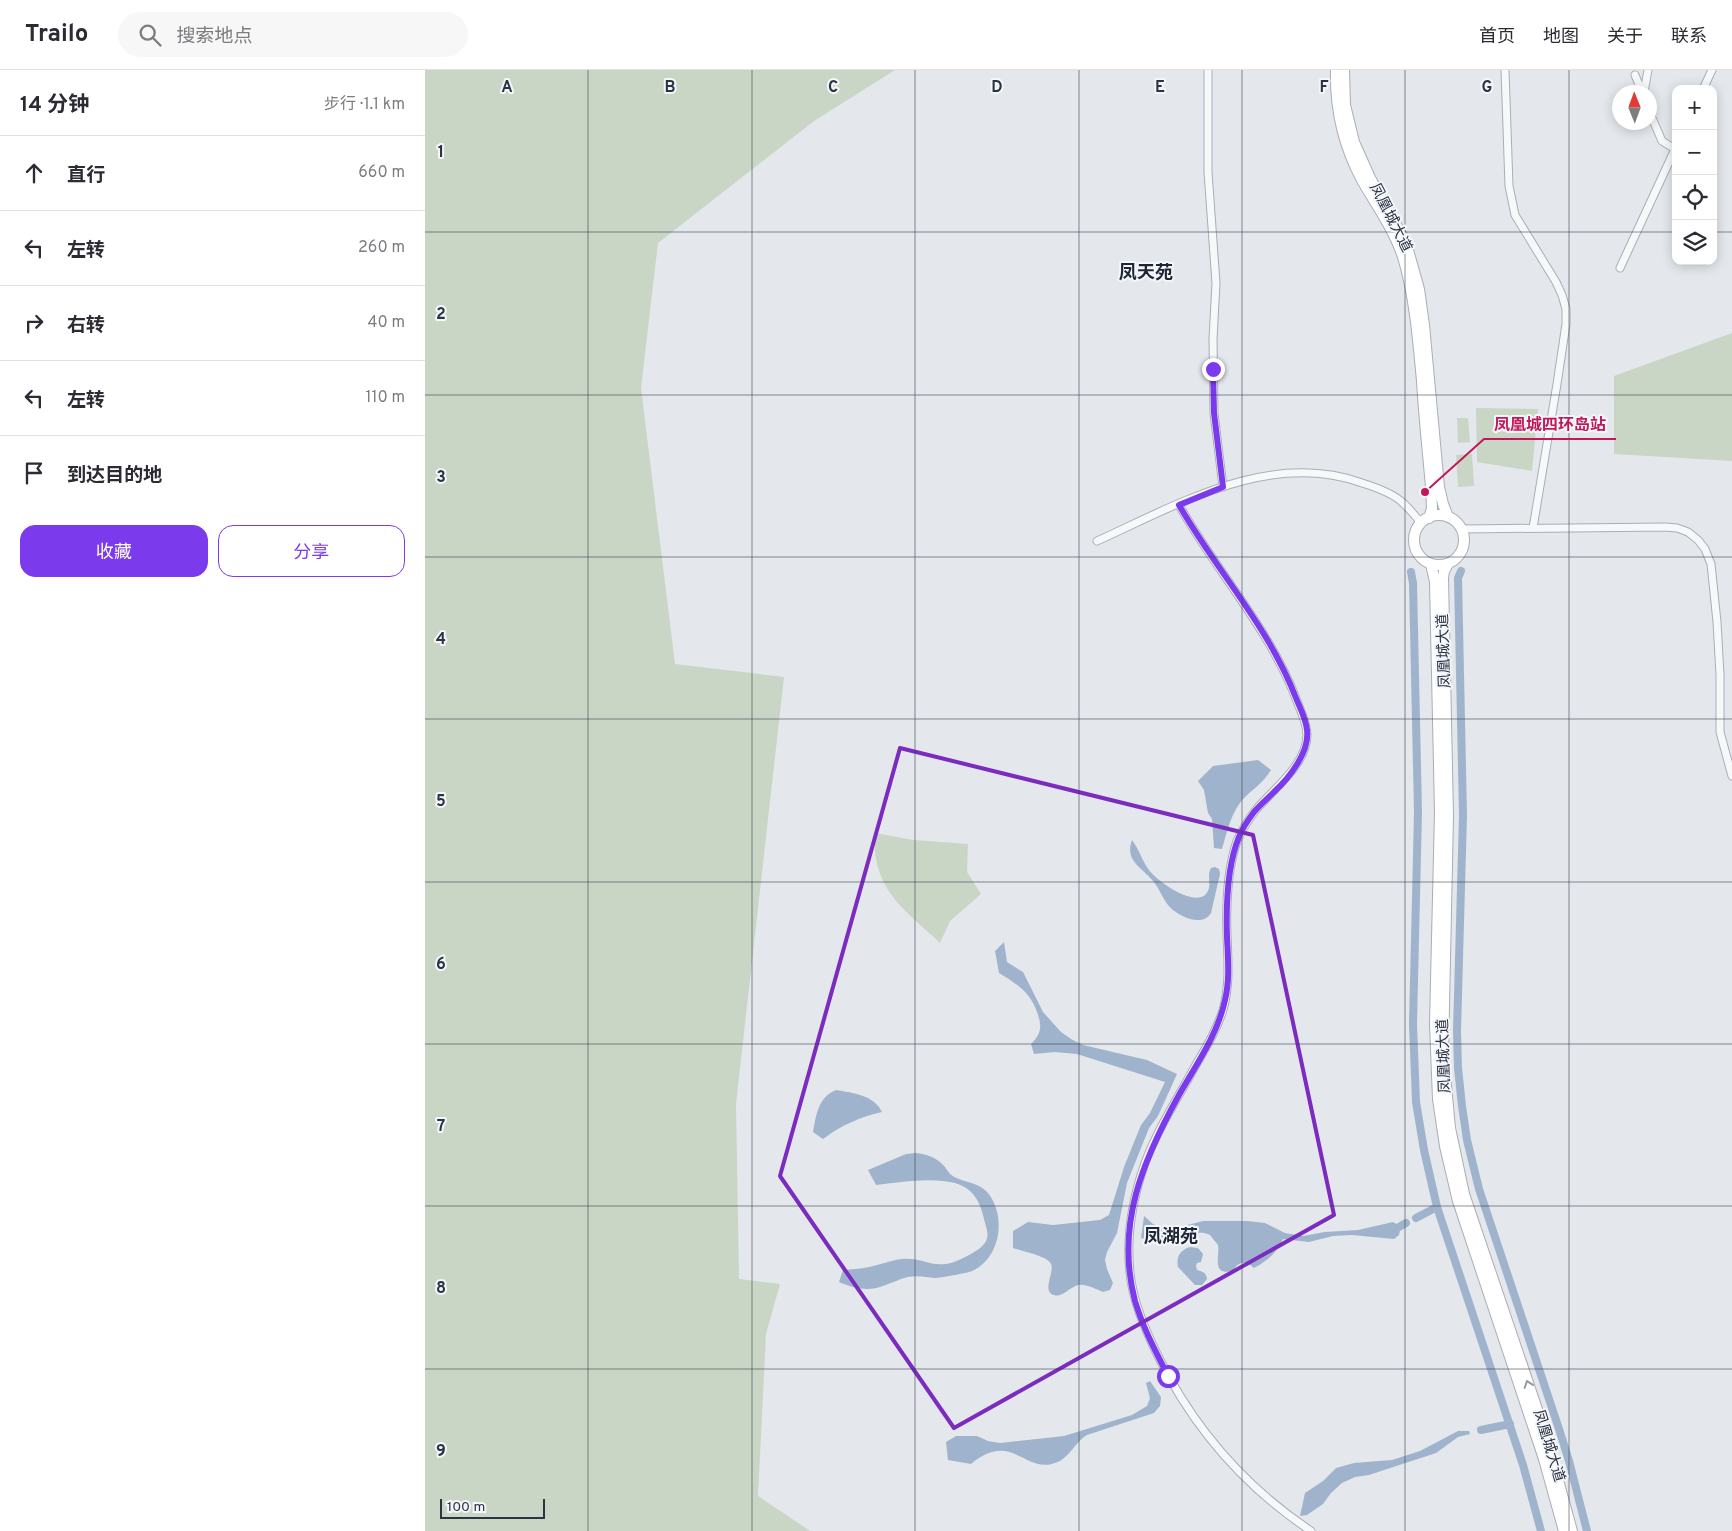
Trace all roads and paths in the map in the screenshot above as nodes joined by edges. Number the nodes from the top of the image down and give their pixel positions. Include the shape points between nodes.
1 (1208, 70) edge
2 (1336, 70) edge
3 (1345, 70) edge
4 (1505, 70) edge
5 (1648, 70) edge
6 (1712, 70) edge
7 (1635, 76) dead end
8 (1640, 85) edge
9 (1645, 85) edge
10 (1705, 85) edge
11 (1657, 129) edge
12 (1672, 146) edge
13 (1672, 155) edge
14 (1620, 268) dead end
15 (1223, 487) junction
16 (1179, 505) junction
17 (1448, 517) junction
18 (1425, 520) junction
19 (1533, 528) junction
20 (1462, 529) junction
21 (1097, 541) dead end
22 (1431, 564) junction
23 (1448, 564) junction
24 (1732, 776) edge
25 (1311, 1531) edge
26 (1564, 1531) edge
27 (1572, 1531) edge

1 - 15 street via 1209,172 1216,283 1214,413
2 - 18 main road, 凤凰城大道 via 1337,111 1348,147 1362,180 1394,236 1408,277 1419,344 1431,487 1432,508
3 - 17 main road, 凤凰城大道 via 1345,105 1354,142 1405,242 1419,289 1439,487
4 - 19 street via 1509,186 1515,215 1556,282 1566,309
5 - 9 street
6 - 10 street
7 - 8 street
11 - 12 street via 1662,141
13 - 14 street
15 - 16 street
15 - 18 street via 1272,474 1306,472 1339,476 1372,486 1402,502
16 - 21 street
16 - 25 street via 1281,664 1306,724 1307,740 1296,764 1253,813 1235,846 1228,891 1229,968 1224,1005 1215,1029 1144,1166 1130,1228 1130,1272 1135,1301 1146,1330 1168,1376 1197,1422 1248,1481
17 - 18 main road via 1438,515
17 - 20 main road
18 - 22 main road via 1416,530 1414,547 1423,561
19 - 20 street
19 - 24 street via 1665,526 1688,532 1702,544 1711,564 1717,622 1719,732
20 - 23 main road via 1464,546 1461,554
22 - 23 main road
22 - 26 main road, 凤凰城大道 via 1435,582 1439,750 1435,1024 1438,1099 1458,1201 1544,1459
27 -> 23 main road, 凤凰城大道 via 1548,1441 1465,1194 1447,1108 1443,1069 1448,815 1443,578

